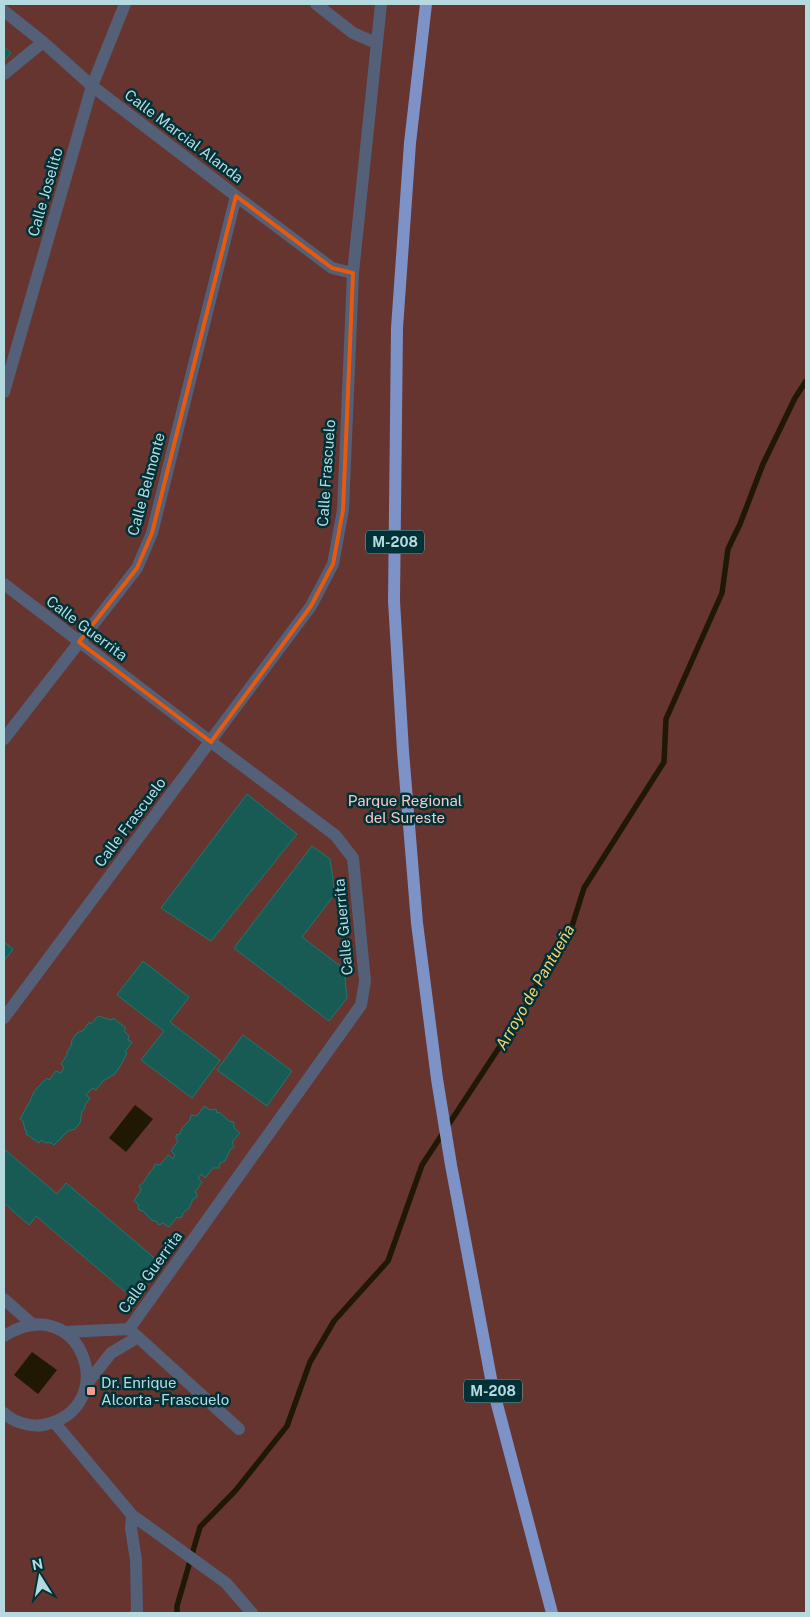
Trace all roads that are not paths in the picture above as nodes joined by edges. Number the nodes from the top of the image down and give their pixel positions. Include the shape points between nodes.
1 (125, 4) edge
2 (316, 4) edge
3 (381, 4) edge
4 (426, 4) edge
5 (4, 11) edge
6 (43, 42) junction
7 (376, 43) junction
8 (4, 74) edge
9 (92, 86) junction
10 (236, 196) junction
11 (353, 273) junction
12 (4, 392) edge
13 (4, 584) edge
14 (79, 642) junction
15 (4, 739) edge
16 (211, 742) junction
17 (4, 1018) edge
18 (4, 1299) edge
19 (32, 1324) junction
20 (65, 1332) junction
21 (133, 1333) junction
22 (4, 1336) edge
23 (86, 1385) junction
24 (4, 1413) edge
25 (54, 1422) junction
26 (239, 1429) dead end
27 (132, 1515) junction
28 (136, 1613) edge
29 (252, 1613) edge
30 (552, 1613) edge

1 - 9 street, Calle Joselito
2 - 7 street via 353,33
3 - 7 street, Calle Frascuelo
4 - 30 main road, M-208 via 410,143 397,328 394,601 403,752 417,923 451,1165 492,1389
5 - 6 street, Calle Marcial Alanda
6 - 8 street
6 - 9 street, Calle Marcial Alanda
7 - 11 street, Calle Frascuelo
9 - 10 street, Calle Marcial Alanda
9 - 12 street, Calle Joselito
10 - 11 street, Calle Marcial Alanda via 332,268
10 - 14 street, Calle Belmonte via 152,533 137,568
11 - 16 street, Calle Frascuelo via 343,510 333,564 311,606
13 - 14 street, Calle Guerrita
14 - 15 street, Calle Belmonte
14 - 16 street, Calle Guerrita
16 - 17 street, Calle Frascuelo
16 - 21 street, Calle Guerrita via 336,834 353,858 365,981 361,1005
18 - 19 street
19 - 20 street
19 - 22 street via 16,1328
20 - 21 street, Calle Guerrita
20 - 23 street via 83,1354
21 - 23 street, Calle Guerrita via 111,1353
21 - 26 street
23 - 25 street, Calle Guerrita via 81,1400 70,1413
24 - 25 street via 22,1423 40,1425
25 - 27 street
27 - 28 street
27 - 29 street via 226,1583

